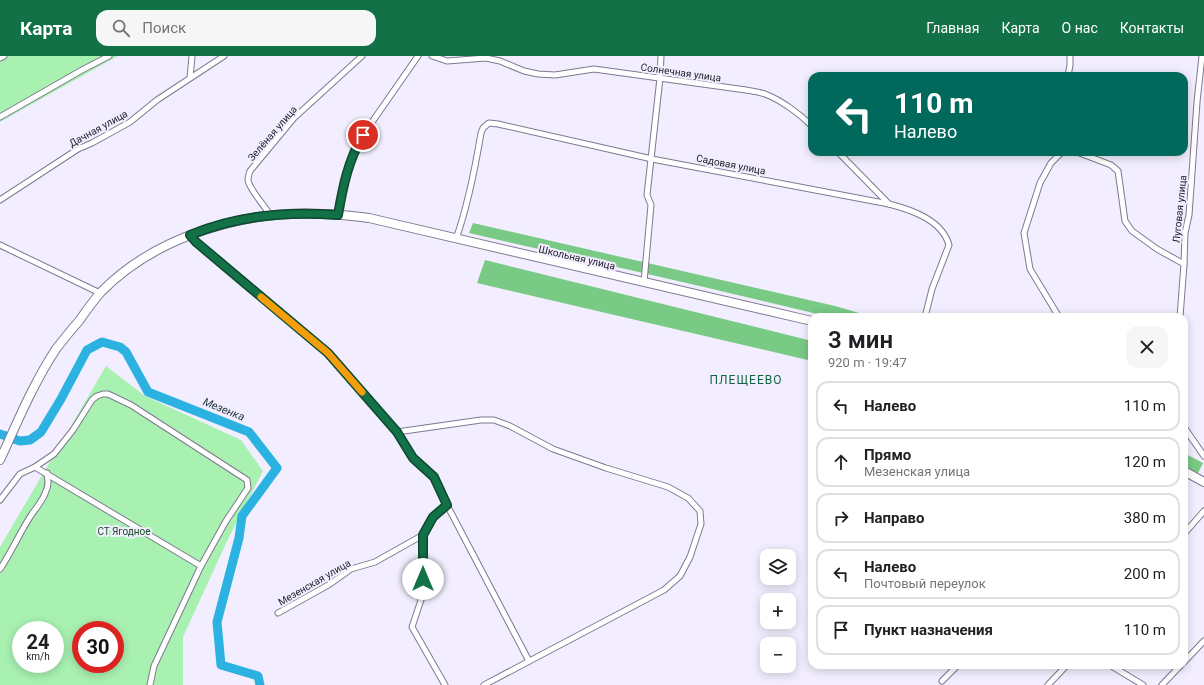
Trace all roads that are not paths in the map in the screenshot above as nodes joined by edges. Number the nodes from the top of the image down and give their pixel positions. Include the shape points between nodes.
1 (4, 56) edge
2 (109, 56) edge
3 (192, 56) edge
4 (224, 56) edge
5 (362, 56) edge
6 (418, 56) edge
7 (432, 56) edge
8 (661, 56) edge
9 (1070, 56) edge
10 (1202, 56) edge
11 (0, 58) edge
12 (1069, 72) edge
13 (190, 78) junction
14 (660, 78) junction
15 (0, 117) edge
16 (808, 123) edge
17 (842, 156) edge
18 (1058, 156) edge
19 (1087, 156) edge
20 (652, 159) junction
21 (0, 200) edge
22 (889, 204) junction
23 (338, 215) junction
24 (270, 216) junction
25 (190, 235) junction
26 (456, 239) junction
27 (0, 245) edge
28 (1184, 264) junction
29 (644, 282) junction
30 (100, 293) junction
31 (926, 313) edge
32 (1056, 313) edge
33 (1180, 313) edge
34 (808, 320) edge
35 (397, 432) junction
36 (1188, 433) edge
37 (1204, 456) edge
38 (0, 460) edge
39 (35, 467) junction
40 (46, 473) junction
41 (1188, 473) edge
42 (1204, 482) edge
43 (0, 500) edge
44 (447, 505) junction
45 (1204, 511) edge
46 (1188, 529) edge
47 (423, 535) junction
48 (201, 566) junction
49 (0, 569) edge
50 (278, 613) dead end
51 (1204, 641) edge
52 (1188, 658) edge
53 (529, 661) junction
54 (954, 669) edge
55 (1063, 669) edge
56 (1117, 669) edge
57 (1177, 669) edge
58 (942, 681) dead end
59 (150, 685) edge
60 (445, 685) edge
61 (484, 685) edge
62 (1048, 685) edge
63 (1143, 685) edge
64 (1162, 685) edge

1 - 11 street
2 - 15 street
3 - 13 street
4 - 13 street, Дачная улица
5 - 24 street, Зелёная улица via 294,118 250,171 250,186
6 - 23 street via 355,148
7 - 14 street, Солнечная улица via 447,61 486,58 538,74 556,75 594,69
8 - 14 street
9 - 12 street
10 - 28 street, Луговая улица
13 - 21 street, Дачная улица via 130,122 78,148
14 - 16 street, Солнечная улица via 765,94
14 - 20 street
17 - 22 street
18 - 32 street via 1040,183 1024,233 1030,269
19 - 28 street via 1111,166 1118,172 1125,221 1132,231
20 - 22 street, Садовая улица
20 - 26 street, Садовая улица via 490,123 482,128 473,180 463,222
20 - 29 street via 647,195 651,205
22 - 31 street, Садовая улица via 918,213 943,232 947,239 947,252 932,289
23 - 24 main road, Школьная улица via 319,213
23 - 26 main road, Школьная улица via 369,218
24 - 25 main road, Школьная улица via 221,225
25 - 30 main road, Школьная улица via 146,256
25 - 35 street via 328,353
26 - 29 main road, Школьная улица
27 - 30 street
28 - 33 street, Луговая улица
29 - 34 main road, Школьная улица
30 - 38 main road, Школьная улица via 47,364 21,412
35 - 44 street via 413,458 434,477
35 - 53 street via 494,420 553,449 668,486 688,498 700,511 701,524 680,576 664,590
36 - 37 street
39 - 40 street
39 - 43 street via 20,474
39 - 48 street via 54,454 97,396 108,394 131,405 247,480 248,488
40 - 48 street
40 - 49 street via 46,492
41 - 42 main road
44 - 47 street via 433,517
44 - 53 street
45 - 46 street
47 - 50 street, Мезенская улица via 375,562 351,569 330,584
47 - 60 street via 423,594 412,627
48 - 59 street via 154,666
51 - 52 street
53 - 61 street
54 - 58 street
55 - 62 street
56 - 63 street
57 - 64 street

